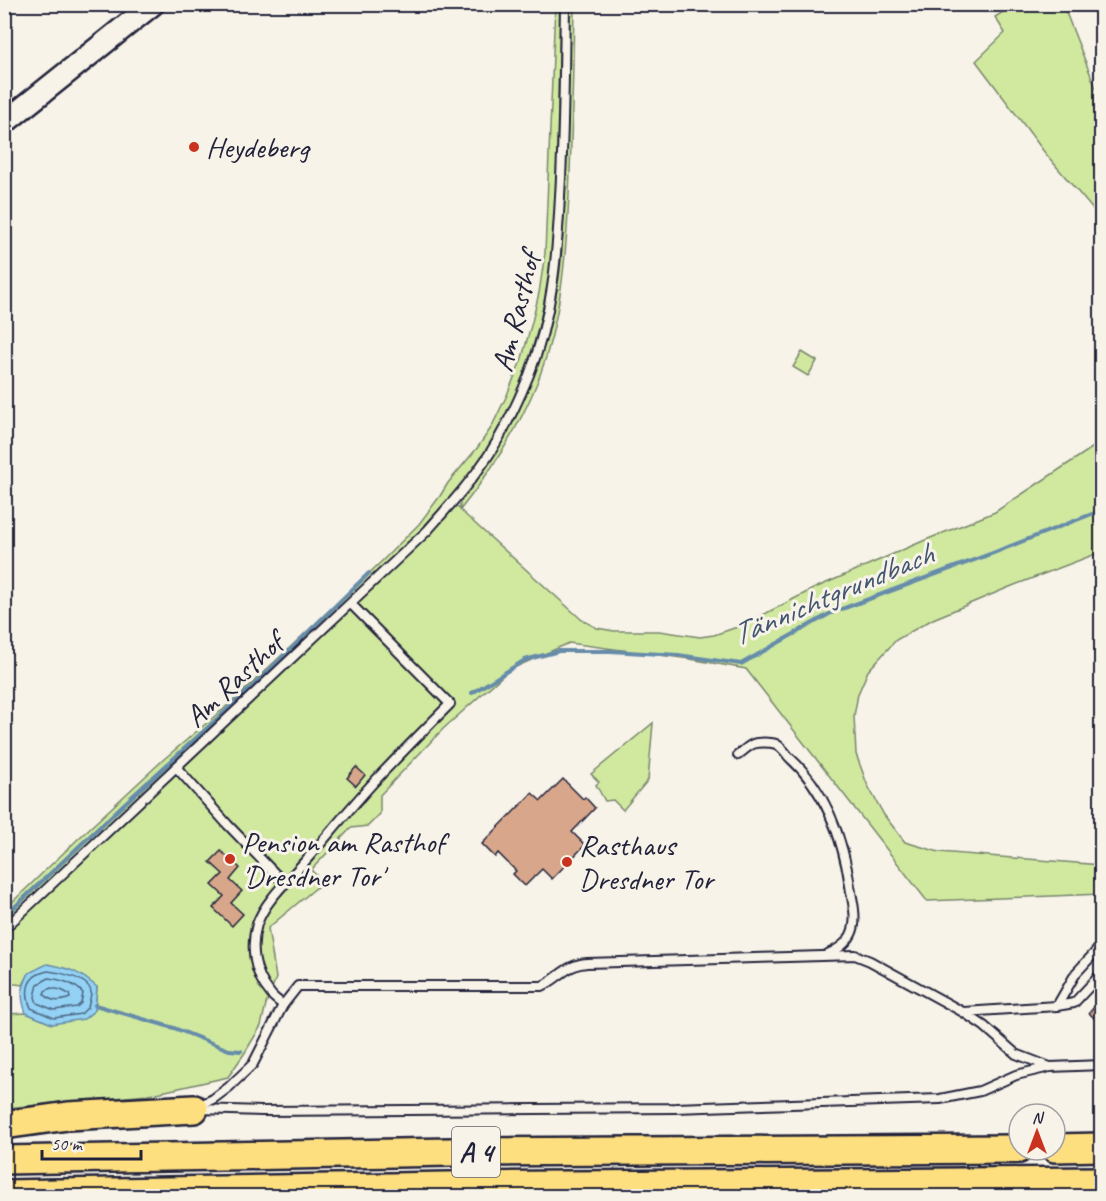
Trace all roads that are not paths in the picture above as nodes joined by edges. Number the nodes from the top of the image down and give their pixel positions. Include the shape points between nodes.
1 (153, 4) edge
2 (565, 4) edge
3 (4, 123) edge
4 (351, 604) junction
5 (738, 755) dead end
6 (176, 767) junction
7 (282, 886) junction
8 (4, 928) edge
9 (1101, 945) edge
10 (826, 955) junction
11 (1101, 973) edge
12 (284, 1005) junction
13 (1058, 1006) junction
14 (963, 1012) junction
15 (1101, 1065) edge
16 (1050, 1067) junction
17 (194, 1108) junction
18 (4, 1125) edge
19 (1101, 1147) edge
20 (1067, 1148) edge
21 (1007, 1149) edge
22 (4, 1160) edge
23 (1101, 1181) edge
24 (4, 1194) edge

1 - 3 street
2 - 4 lane, Am Rasthof via 558,250 529,375 501,432 468,483 427,531
4 - 6 lane, Am Rasthof
4 - 7 lane via 450,704
5 - 10 lane via 753,744 776,744 806,774 831,815 850,880 854,925 848,940
6 - 7 lane, Am Rasthof
6 - 8 lane, Am Rasthof
7 - 12 lane via 258,923 254,954 261,981
9 - 13 lane via 1076,973
10 - 12 lane via 582,963 542,986 298,986
10 - 14 lane via 855,955 870,961
11 - 13 lane via 1074,1003
12 - 17 lane via 253,1064 213,1099
13 - 14 lane
14 - 16 lane via 1016,1054
15 - 16 lane
16 - 17 lane via 1016,1075 980,1091 940,1099 664,1108
17 - 18 highway via 68,1116
19 - 20 highway
21 - 22 highway, A 4 via 451,1152
23 - 24 highway, A 4

